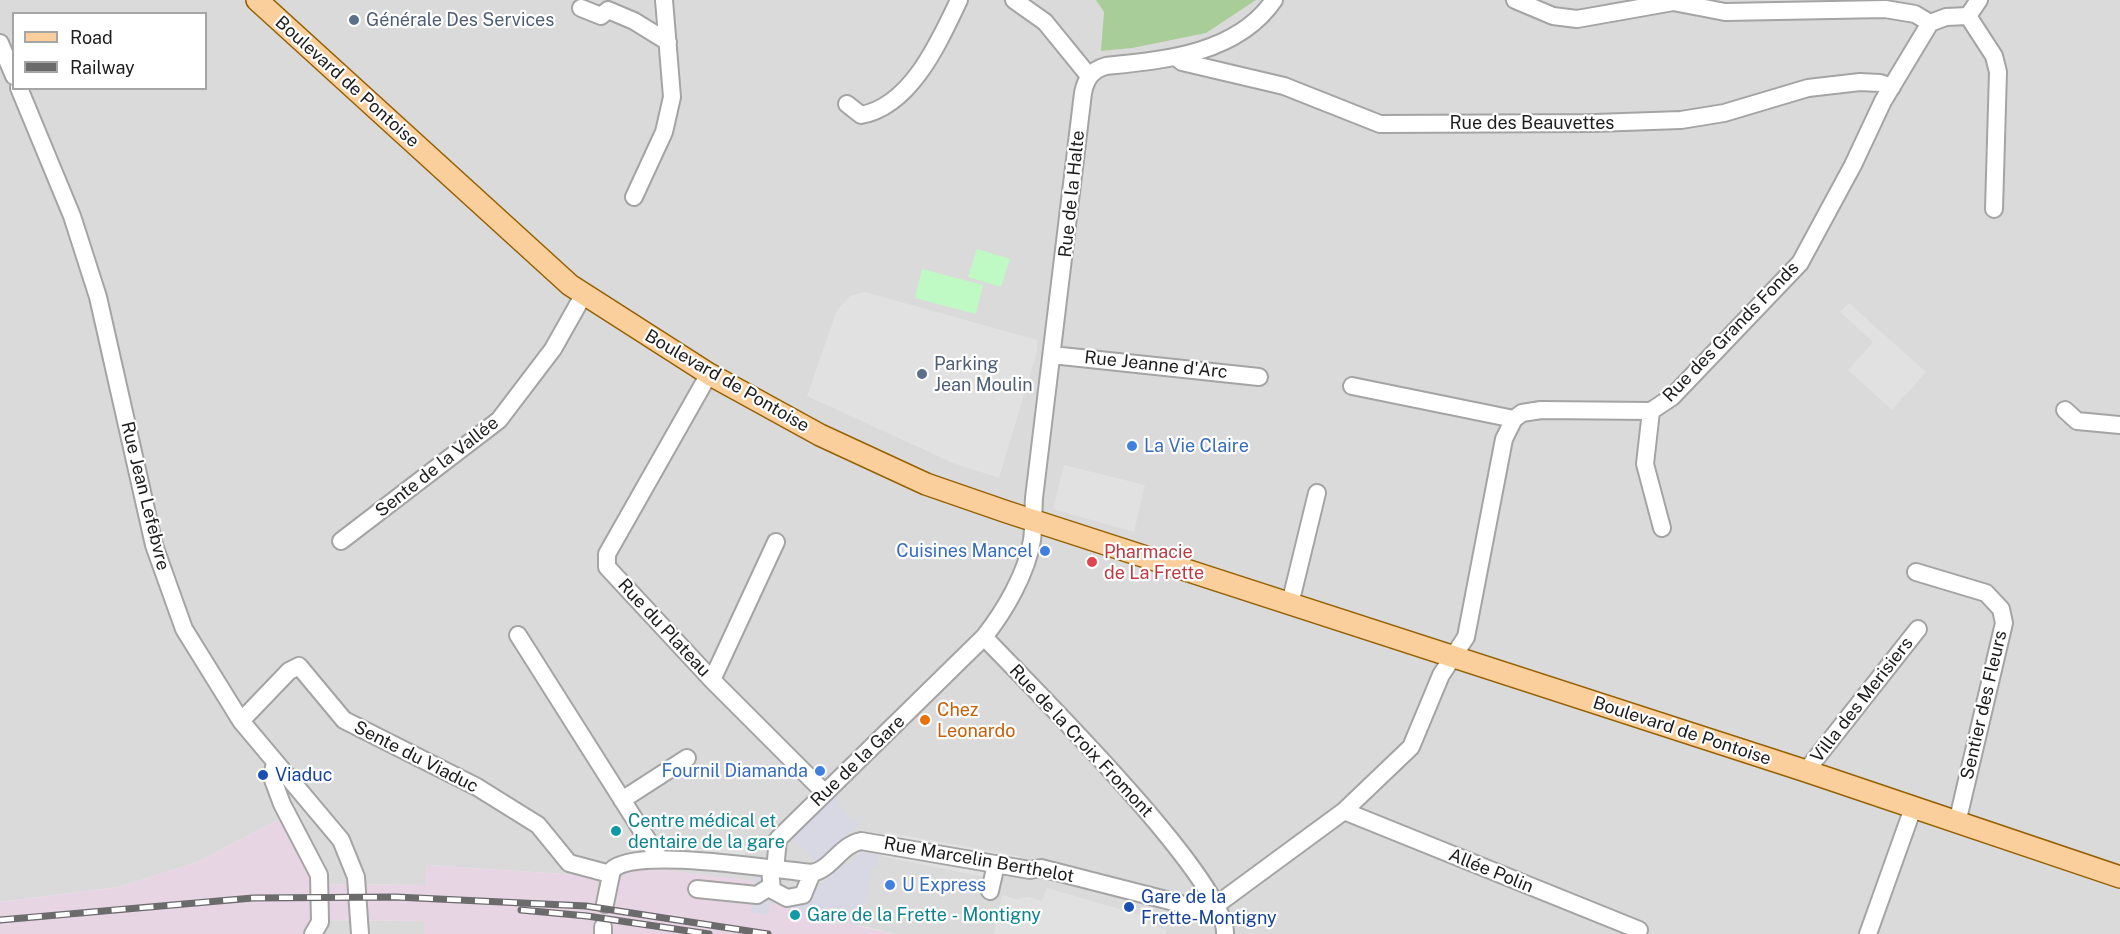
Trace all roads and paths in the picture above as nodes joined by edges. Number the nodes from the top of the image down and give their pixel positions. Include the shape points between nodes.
1 (257, 0) edge
2 (664, 0) edge
3 (959, 0) edge
4 (1014, 0) edge
5 (1274, 0) edge
6 (1515, 0) edge
7 (1979, 0) edge
8 (581, 8) dead end
9 (1968, 16) junction
10 (1930, 22) junction
11 (668, 42) junction
12 (0, 43) edge
13 (1177, 58) junction
14 (12, 71) edge
15 (1089, 76) junction
16 (1892, 87) junction
17 (20, 90) edge
18 (847, 104) dead end
19 (634, 197) dead end
20 (1994, 209) dead end
21 (584, 294) junction
22 (1052, 355) junction
23 (709, 374) junction
24 (1259, 376) dead end
25 (1352, 386) dead end
26 (2065, 410) dead end
27 (1651, 411) junction
28 (1514, 419) junction
29 (2120, 425) edge
30 (1317, 493) dead end
31 (1032, 518) junction
32 (1662, 528) dead end
33 (341, 541) dead end
34 (776, 542) dead end
35 (1916, 572) dead end
36 (1290, 604) junction
37 (1918, 629) dead end
38 (518, 635) dead end
39 (984, 638) junction
40 (1452, 658) junction
41 (712, 680) junction
42 (241, 722) junction
43 (687, 759) dead end
44 (276, 763) junction
45 (1806, 771) junction
46 (825, 793) junction
47 (622, 800) junction
48 (1913, 808) junction
49 (1344, 811) junction
50 (1957, 822) junction
51 (659, 858) junction
52 (996, 864) junction
53 (773, 869) junction
54 (812, 873) junction
55 (610, 874) junction
56 (2120, 877) edge
57 (1199, 880) junction
58 (771, 886) junction
59 (698, 889) dead end
60 (990, 891) dead end
61 (1178, 903) junction
62 (605, 904) dead end
63 (1215, 906) junction
64 (1639, 930) dead end
65 (313, 934) edge
66 (360, 934) edge
67 (1225, 934) edge
68 (1868, 934) edge

1 - 21 main road, Boulevard de Pontoise
2 - 11 street
3 - 18 street via 908,91 875,112 861,115
4 - 15 street via 1045,22
5 - 13 street via 1245,29
6 - 10 street via 1563,19 1673,2 1725,12 1885,9 1915,14
7 - 9 street
8 - 11 street via 601,16 608,10
9 - 10 street
9 - 20 street via 1994,56 1998,72
10 - 16 street, Rue des Grands Fonds
11 - 19 street via 672,97 664,132
12 - 14 street
13 - 15 street via 1106,66
13 - 16 street, Rue des Beauvettes via 1284,86 1380,123 1681,120 1724,113 1808,88 1860,82
15 - 22 street, Rue de la Halte via 1083,93
16 - 27 street, Rue des Grands Fonds via 1800,263 1672,397
17 - 42 street, Rue Jean Lefebvre via 72,216 98,297 154,545 184,629
21 - 23 main road, Boulevard de Pontoise
21 - 33 street, Sente de la Vallée via 553,349 500,420
22 - 24 street, Rue Jeanne d'Arc
22 - 31 street, Rue de la Halte
23 - 31 main road, Boulevard de Pontoise via 881,464
23 - 41 street, Rue du Plateau via 607,554 608,567
25 - 28 street
26 - 29 street via 2077,421
27 - 28 street, Rue des Grands Fonds via 1541,410 1522,413
27 - 32 street via 1645,464
28 - 40 street via 1504,439 1466,637
30 - 36 street
31 - 36 main road, Boulevard de Pontoise
31 - 39 street, Rue de la Gare via 1032,541 1016,586
34 - 41 street
35 - 50 street, Sentier des Fleurs via 1986,593 2001,609 2004,623
36 - 40 main road, Boulevard de Pontoise
37 - 45 street, Villa des Merisiers
38 - 47 street
39 - 46 street, Rue de la Gare
39 - 57 street, Rue de la Croix Fromont via 1134,793
40 - 45 main road, Boulevard de Pontoise
40 - 49 street via 1411,747
41 - 46 street, Rue du Plateau
42 - 44 street, Rue Jean Lefebvre
42 - 55 street, Sente du Viaduc via 289,671 299,666 344,720 477,787 538,825 569,863
43 - 47 street
44 - 65 street via 272,777 282,804 319,875 320,922
44 - 66 street, Rue Jean Lefebvre via 341,840 356,877
45 - 48 main road, Boulevard de Pontoise
46 - 53 street, Rue de la Gare via 778,839
47 - 51 street
48 - 50 main road, Boulevard de Pontoise
48 - 68 street
49 - 63 street
49 - 64 street, Allée Polin
50 - 56 main road, Boulevard de Pontoise
51 - 53 street
51 - 55 street via 624,862
52 - 54 street, Rue Marcelin Berthelot via 861,841 849,844 819,872
52 - 60 street
52 - 61 street, Rue Marcelin Berthelot via 1041,868
53 - 54 street
53 - 58 street, Rue de la Gare
54 - 58 street via 807,888 796,898 777,895
55 - 62 street
57 - 61 street via 1188,897
57 - 63 street, Rue de la Croix Fromont
58 - 59 street via 758,895
61 - 63 street, Rue Marcelin Berthelot via 1194,910
63 - 67 street, Rue de la Croix Fromont

